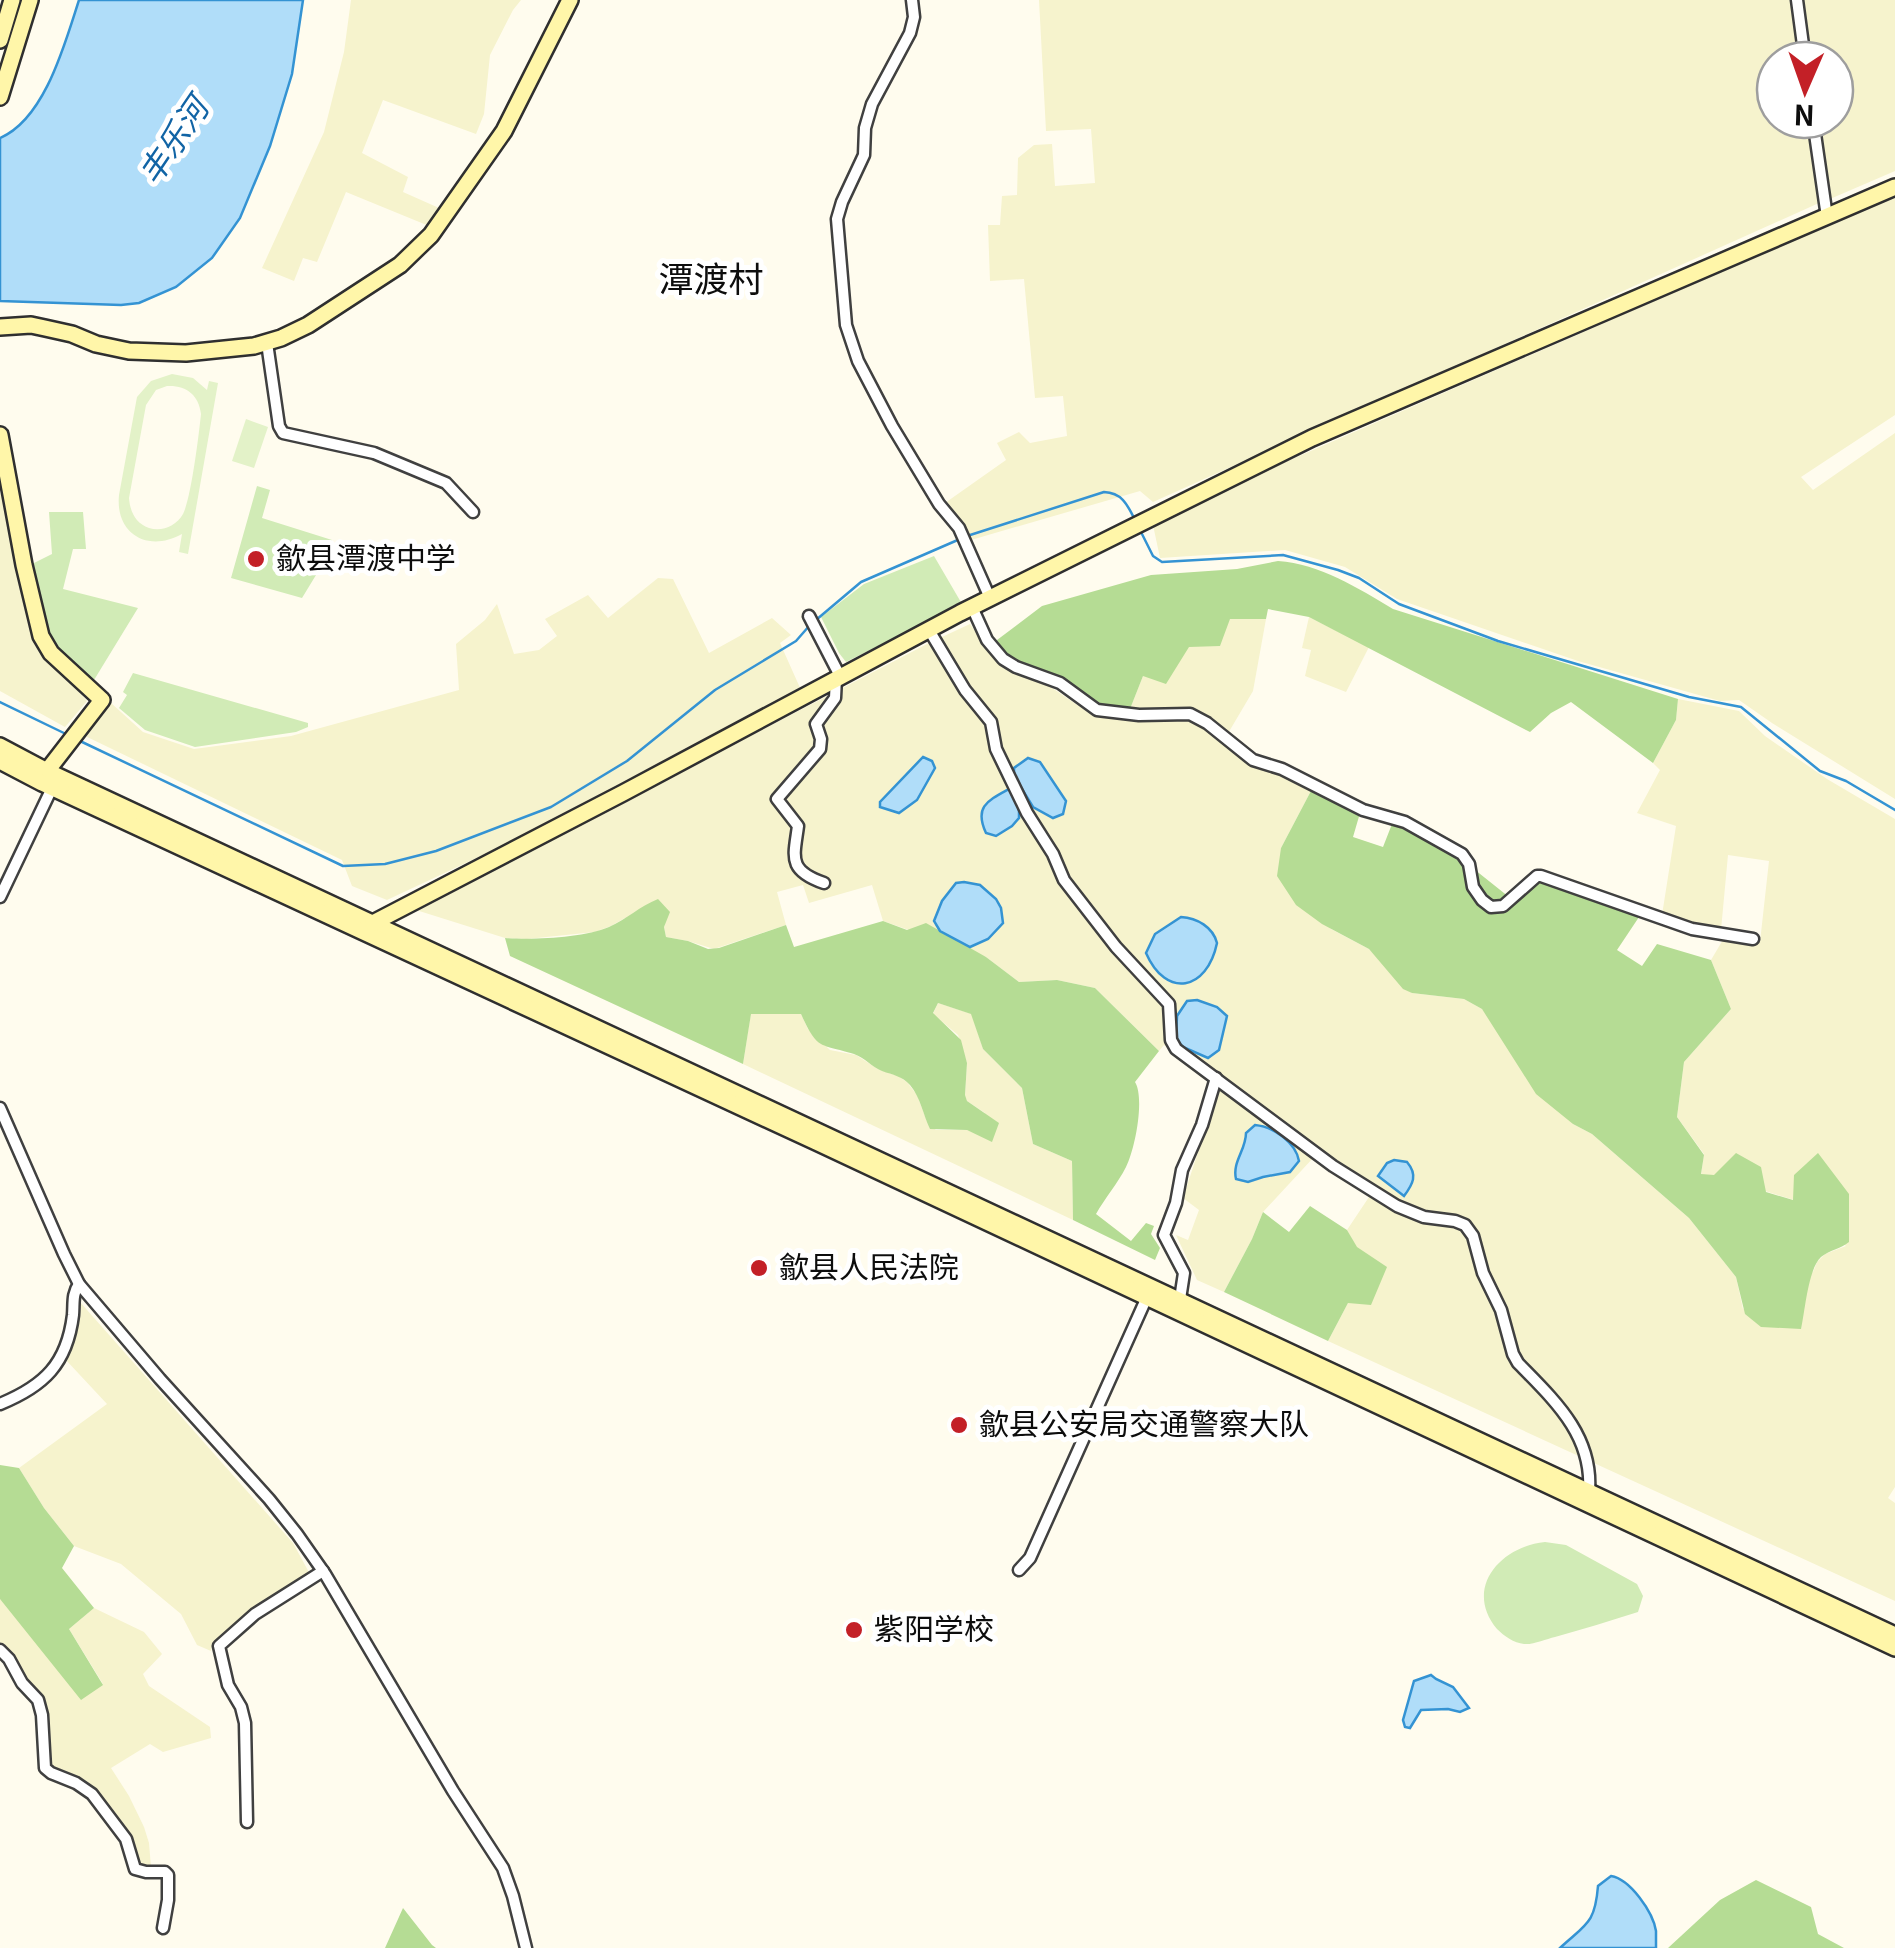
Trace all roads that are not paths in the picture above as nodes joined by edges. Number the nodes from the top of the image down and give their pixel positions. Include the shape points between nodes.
1 (12, 0) edge
2 (30, 0) edge
3 (570, 0) edge
4 (912, 0) edge
5 (1797, 0) edge
6 (0, 40) edge
7 (1802, 40) edge
8 (6, 57) edge
9 (0, 96) edge
10 (1816, 140) edge
11 (1895, 187) edge
12 (1828, 217) junction
13 (0, 326) edge
14 (267, 342) junction
15 (0, 436) edge
16 (474, 512) dead end
17 (990, 598) junction
18 (972, 607) junction
19 (808, 616) dead end
20 (928, 630) junction
21 (838, 677) junction
22 (0, 746) edge
23 (0, 761) edge
24 (50, 780) junction
25 (824, 884) dead end
26 (0, 897) edge
27 (373, 923) junction
28 (1753, 940) dead end
29 (1216, 1078) junction
30 (0, 1108) edge
31 (79, 1284) junction
32 (1147, 1297) junction
33 (1180, 1299) junction
34 (0, 1404) edge
35 (1589, 1491) junction
36 (1019, 1570) dead end
37 (323, 1572) junction
38 (1895, 1636) edge
39 (1895, 1648) edge
40 (0, 1650) edge
41 (247, 1822) dead end
42 (164, 1928) dead end
43 (526, 1948) edge

1 - 6 main road
2 - 8 main road
3 - 14 main road via 504,131 430,235 354,297
4 - 17 street via 910,33 872,104 864,155 837,219 844,310 858,361 959,528
5 - 7 street
8 - 9 main road
10 - 12 street
11 - 12 main road
12 - 17 main road via 1312,438
13 - 14 main road via 31,325 138,352 207,352
14 - 16 street via 283,433 374,453 446,483
15 - 24 main road via 41,636 102,700 61,752
17 - 18 main road
18 - 20 main road
18 - 28 street via 1004,659 1060,683 1098,710 1190,714 1253,760 1405,822 1462,854 1473,887 1491,907 1541,876 1692,928
19 - 21 street
20 - 21 main road
20 - 29 street via 991,722 996,749 1064,880 1165,998 1176,1049
21 - 25 street via 835,698 816,724 820,749 777,799 798,826 796,862
21 - 27 main road
22 - 24 main road
23 - 24 main road
24 - 26 street
24 - 27 main road
24 - 32 main road
27 - 33 main road
29 - 33 street via 1164,1235 1184,1274
29 - 35 street via 1397,1206 1465,1225 1514,1357 1562,1408 1586,1454
30 - 31 street
31 - 34 street via 54,1367 36,1387
31 - 37 street via 283,1516
32 - 36 street
32 - 39 main road
33 - 35 main road
35 - 38 main road
37 - 41 street via 254,1614 218,1646 246,1723
37 - 43 street via 502,1868
40 - 42 street via 38,1700 46,1768 92,1794 126,1839 135,1869 168,1875

